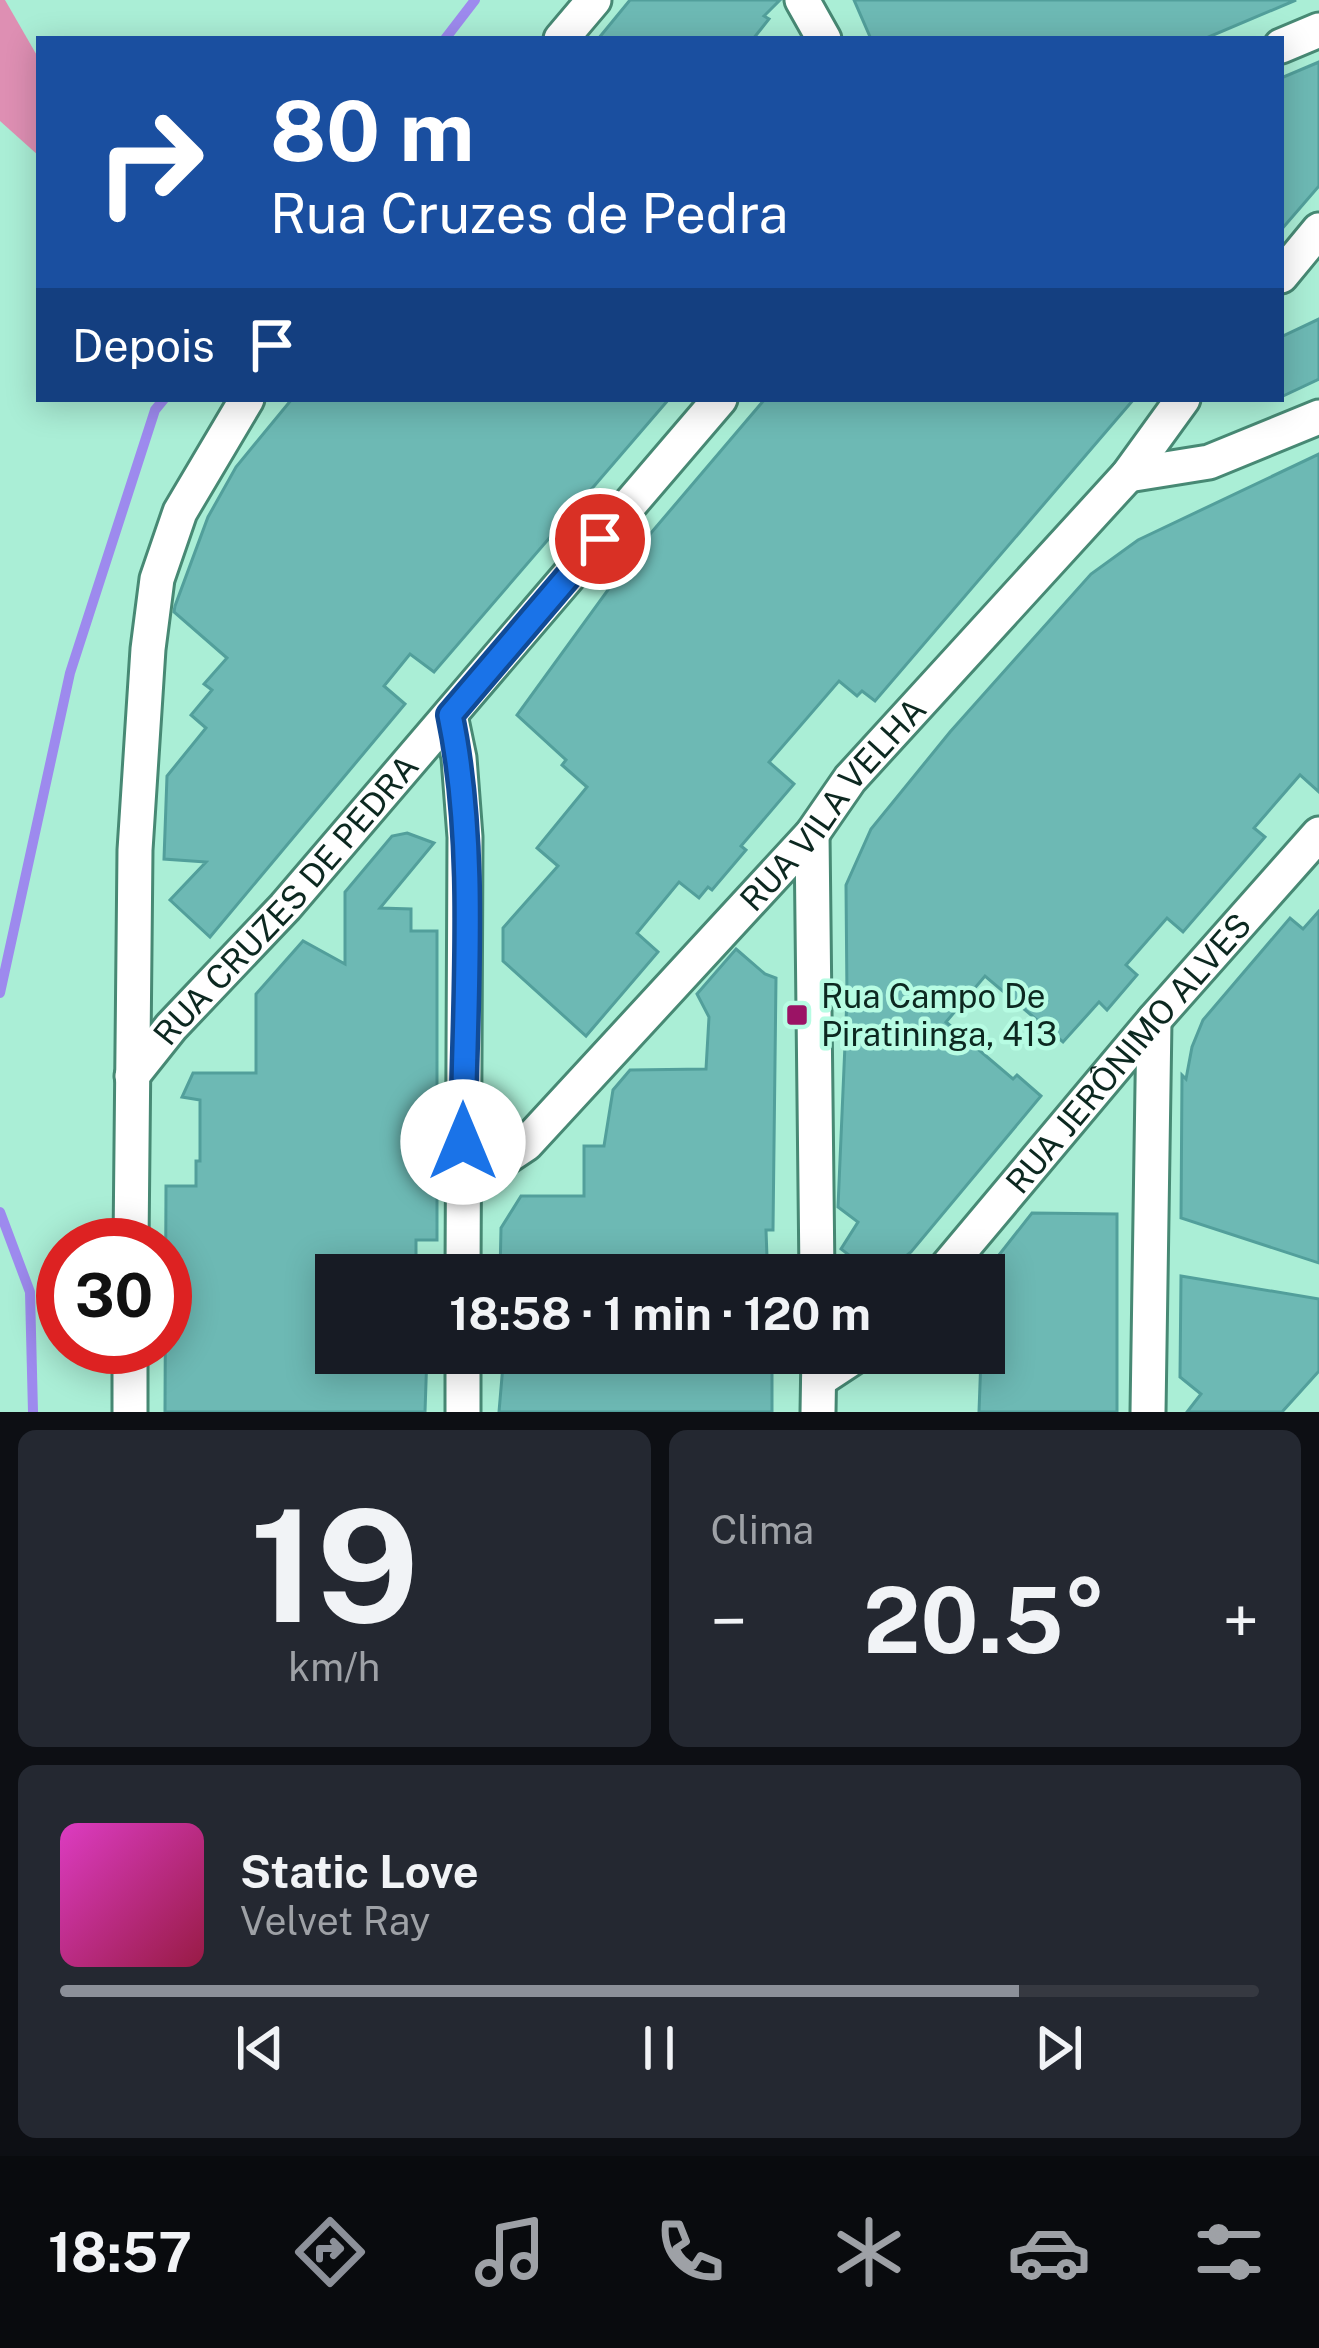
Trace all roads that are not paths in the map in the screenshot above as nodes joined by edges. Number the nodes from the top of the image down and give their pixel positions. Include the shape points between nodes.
1 (594, 0) edge
2 (802, 0) edge
3 (1319, 30) edge
4 (564, 36) edge
5 (822, 36) edge
6 (1284, 45) edge
7 (1319, 230) edge
8 (1284, 272) edge
9 (245, 402) edge
10 (717, 402) edge
11 (1181, 402) edge
12 (1319, 417) edge
13 (1128, 475) junction
14 (450, 715) junction
15 (812, 834) junction
16 (1319, 834) edge
17 (1154, 1019) junction
18 (132, 1076) junction
19 (463, 1186) junction
20 (131, 1218) edge
21 (463, 1254) edge
22 (818, 1254) edge
23 (958, 1254) edge
24 (130, 1374) edge
25 (463, 1374) edge
26 (130, 1412) edge
27 (463, 1412) edge
28 (1148, 1412) edge

1 - 4 street
2 - 5 street
3 - 6 street
7 - 8 street
9 - 18 street via 180,512 157,579 135,850
10 - 14 street, RUA CRUZES DE PEDRA
11 - 13 street, RUA VILA VELHA
12 - 13 street via 1209,462
13 - 15 street, RUA VILA VELHA via 850,779
14 - 18 street, RUA CRUZES DE PEDRA
14 - 19 street via 465,837
15 - 19 street, RUA VILA VELHA via 526,1144
15 - 22 street
16 - 17 street, RUA JERÔNIMO ALVES
17 - 23 street, RUA JERÔNIMO ALVES
17 - 28 street
18 - 20 street
19 - 21 street
24 - 26 street
25 - 27 street

